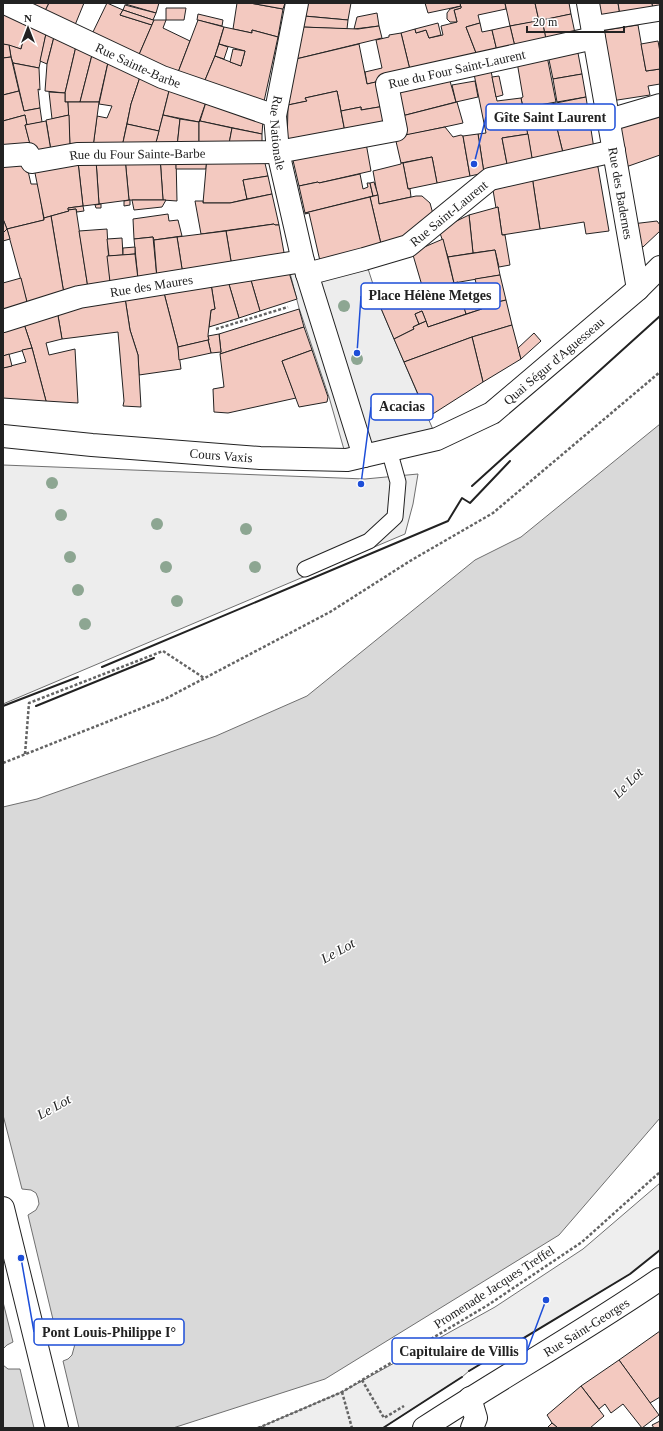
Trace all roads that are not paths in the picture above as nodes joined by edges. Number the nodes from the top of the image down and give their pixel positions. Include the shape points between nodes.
1 (5, 3) edge
2 (296, 3) edge
3 (588, 3) edge
4 (660, 13) edge
5 (593, 32) junction
6 (660, 105) edge
7 (275, 116) junction
8 (609, 120) junction
9 (614, 151) junction
10 (278, 152) junction
11 (3, 156) edge
12 (305, 267) junction
13 (660, 267) edge
14 (638, 289) junction
15 (3, 321) edge
16 (3, 436) edge
17 (437, 439) joint
18 (389, 450) junction
19 (364, 456) junction
20 (305, 569) dead end
21 (3, 1208) edge
22 (660, 1279) edge
23 (470, 1398) junction
24 (57, 1428) edge
25 (424, 1428) edge
26 (472, 1428) edge

1 - 7 street, Rue Sainte-Barbe via 162,77
2 - 7 street, Rue Nationale
3 - 5 street, Rue des Badernes
4 - 5 lane
5 - 8 street, Rue des Badernes
5 - 10 street, Rue du Four Saint-Laurent via 387,84 396,130
6 - 8 street
7 - 10 street, Rue Nationale
8 - 9 street, Rue des Badernes
9 - 12 street, Rue Saint-Laurent via 490,179 408,246 364,259
9 - 14 street, Rue des Badernes
10 - 11 street, Rue du Four Sainte-Barbe via 77,154 32,162 28,154
10 - 12 street, Rue Nationale
12 - 15 street, Rue des Maures via 79,297
12 - 19 street, Rue Nationale
13 - 14 street, Quai Ségur d'Aguesseau
14 - 17 street, Quai Ségur d'Aguesseau via 492,413
16 - 19 street, Cours Vaxis via 267,458 347,460
17 - 18 street, Cours Vaxis
18 - 19 street, Cours Vaxis
18 - 20 lane via 398,482 395,517 369,541
21 - 24 street
22 - 23 street, Rue Saint-Georges
23 - 25 street, Rue Saint-Georges
23 - 26 street via 476,1418

